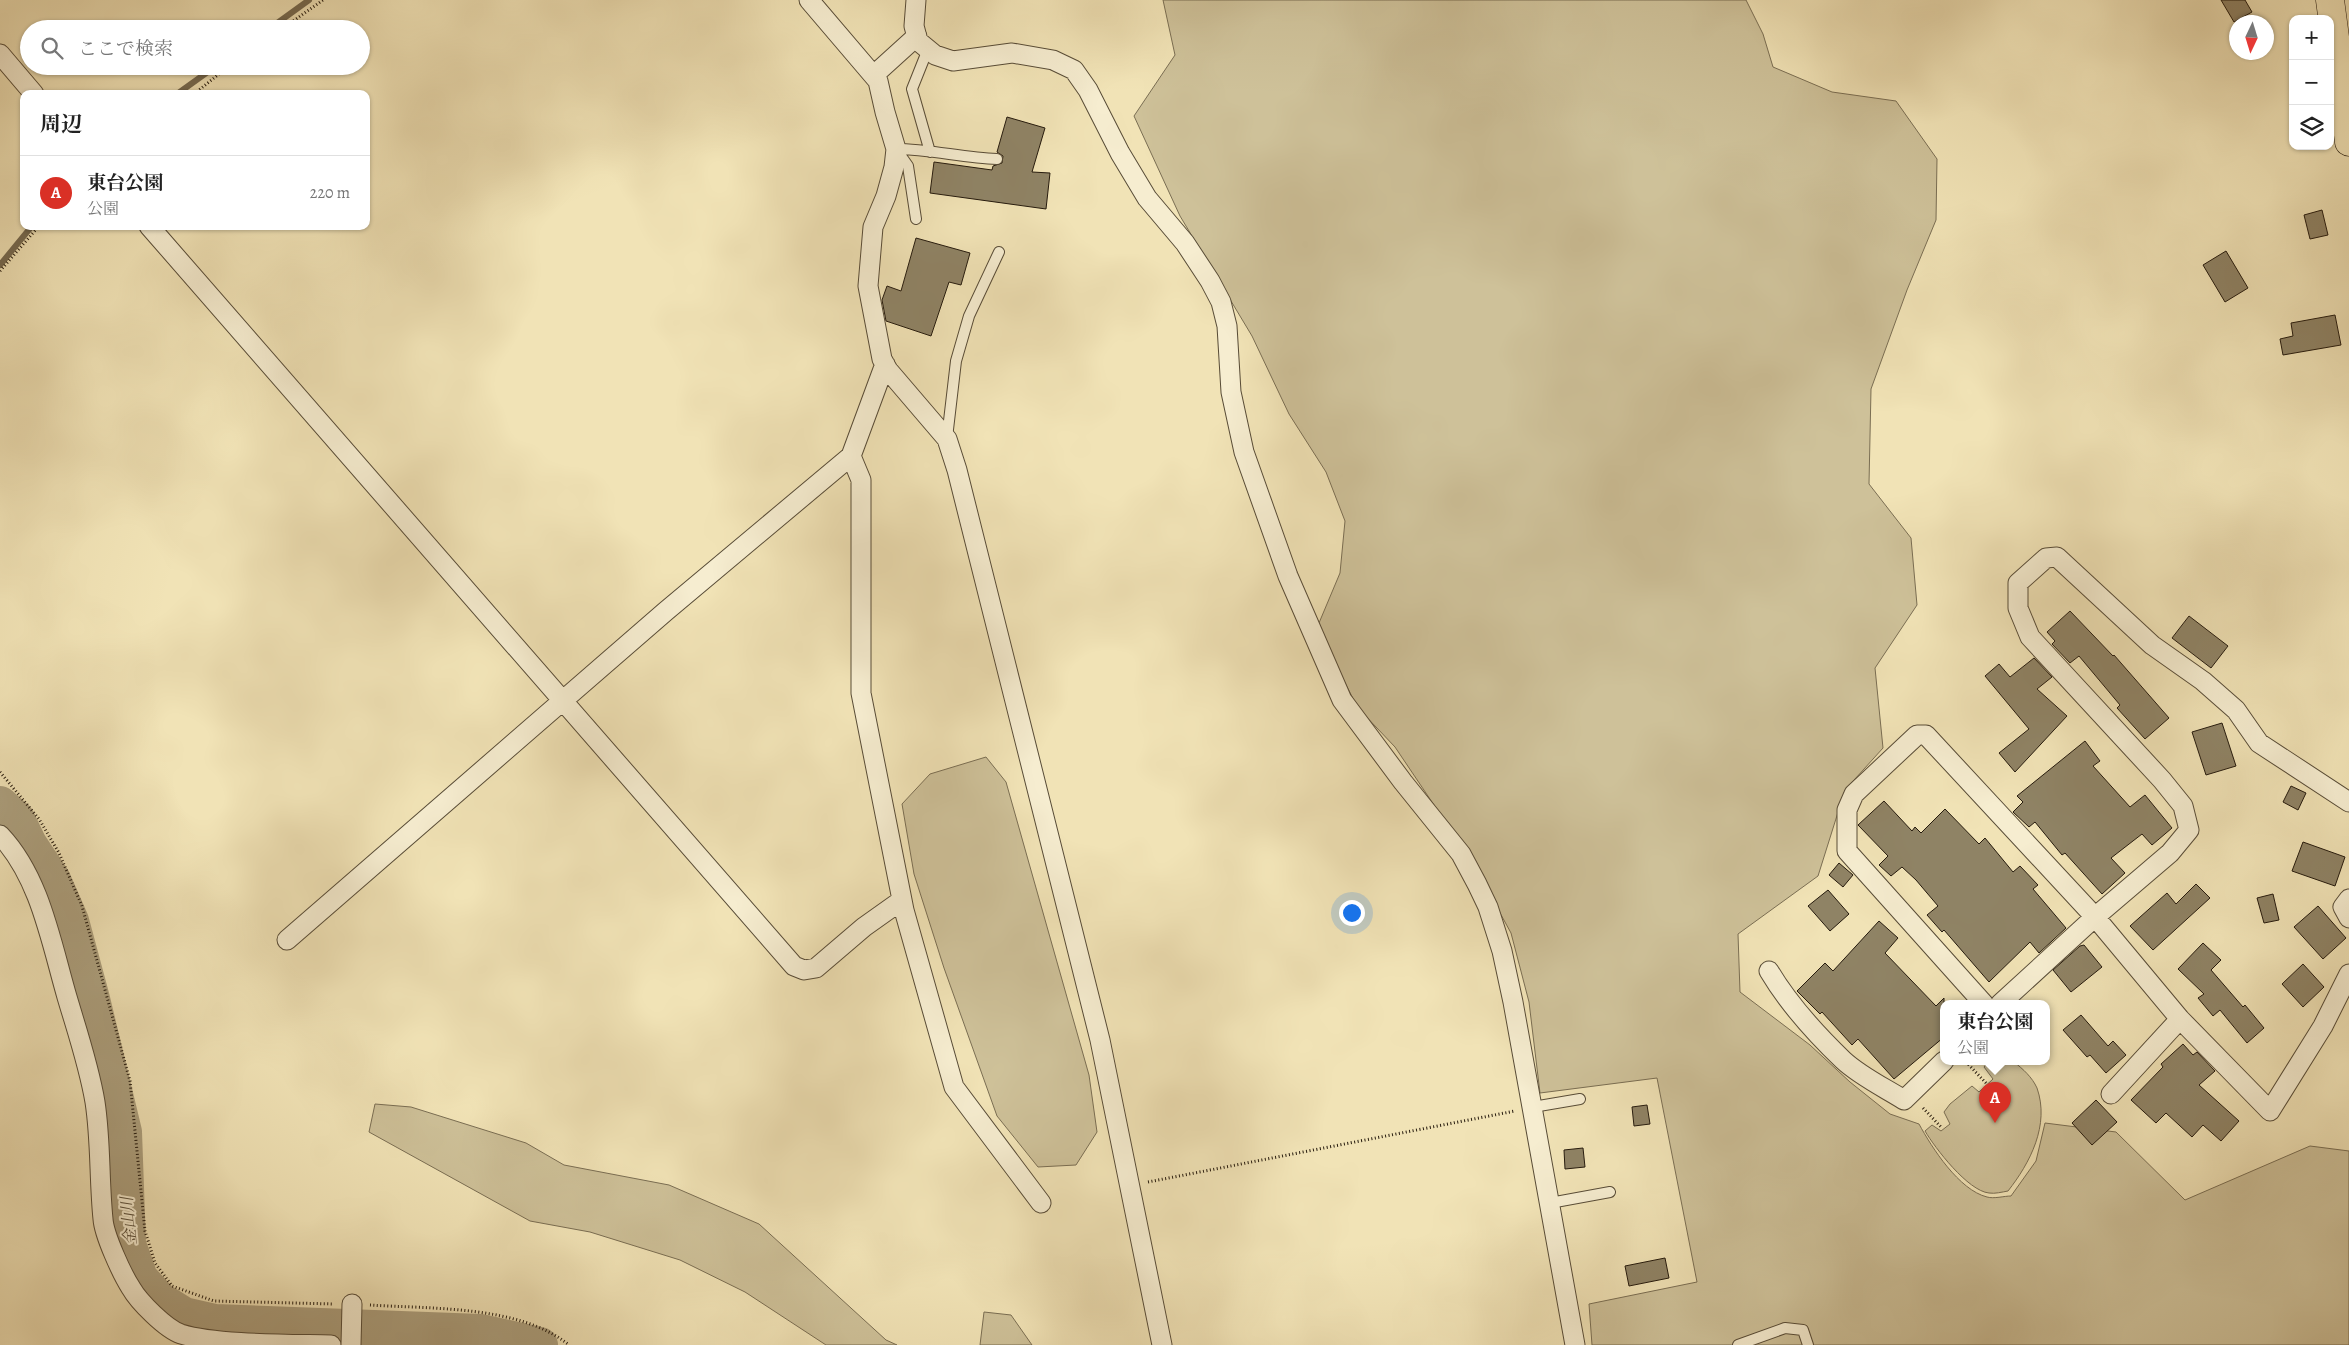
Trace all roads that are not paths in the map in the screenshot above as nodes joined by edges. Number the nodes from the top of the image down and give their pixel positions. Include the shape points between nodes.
1 (809, 0) edge
2 (916, 0) edge
3 (2330, 0) edge
4 (922, 43) junction
5 (0, 54) edge
6 (874, 75) junction
7 (31, 90) edge
8 (2349, 142) edge
9 (896, 149) junction
10 (930, 152) junction
11 (997, 159) dead end
12 (916, 219) dead end
13 (152, 230) edge
14 (999, 252) dead end
15 (885, 364) junction
16 (947, 439) junction
17 (851, 456) junction
18 (562, 701) junction
19 (2349, 802) edge
20 (0, 834) edge
21 (2349, 899) edge
22 (902, 900) junction
23 (2096, 917) junction
24 (2349, 918) edge
25 (287, 940) dead end
26 (1769, 971) dead end
27 (2349, 974) edge
28 (1980, 1000) edge
29 (2004, 1000) edge
30 (2180, 1019) junction
31 (1940, 1065) edge
32 (2111, 1094) dead end
33 (1580, 1099) dead end
34 (1533, 1107) junction
35 (1610, 1192) dead end
36 (1041, 1203) dead end
37 (1550, 1203) junction
38 (352, 1304) road end
39 (330, 1345) edge
40 (351, 1345) edge
41 (1162, 1345) edge
42 (1575, 1345) edge
43 (1738, 1345) edge
44 (1808, 1345) edge

1 - 6 street
2 - 4 street via 914,26
3 - 8 highway
4 - 6 street
4 - 10 lane via 912,89
4 - 34 street via 935,55 953,61 1012,53 1053,60 1074,70 1147,198 1185,243 1210,280 1222,302 1227,326 1231,392 1244,452 1288,576 1342,700 1461,854 1488,907 1502,951
5 - 7 street
6 - 9 street
9 - 10 lane
9 - 12 lane via 908,166
9 - 15 street via 886,196 873,227 868,286 876,336
10 - 11 lane
13 - 18 street
14 - 16 lane via 969,316 956,361
15 - 16 street
15 - 17 street
16 - 41 street via 1100,1040
17 - 18 street
17 - 22 street via 861,480 862,693
18 - 22 street via 794,966 804,970 816,968 864,926
18 - 25 street
19 - 23 street via 2260,743 2236,710 2203,681 2152,645 2057,557 2046,558 2018,583 2018,608 2030,638 2162,780 2183,806 2189,830 2170,853
20 - 39 street via 14,849 33,887 54,950 95,1102 101,1153 103,1220 131,1289 179,1334 207,1341
21 - 24 street via 2343,907
22 - 36 street via 954,1086
23 - 28 street via 1926,735 1917,735 1854,794 1847,810 1847,851
23 - 29 street
23 - 30 street
26 - 31 street via 1805,1019 1844,1061 1904,1100
27 - 30 street via 2324,1026 2270,1111
30 - 32 street
33 - 34 lane
34 - 37 street
35 - 37 lane
37 - 42 street
38 - 40 street
43 - 44 lane via 1785,1328 1803,1330

